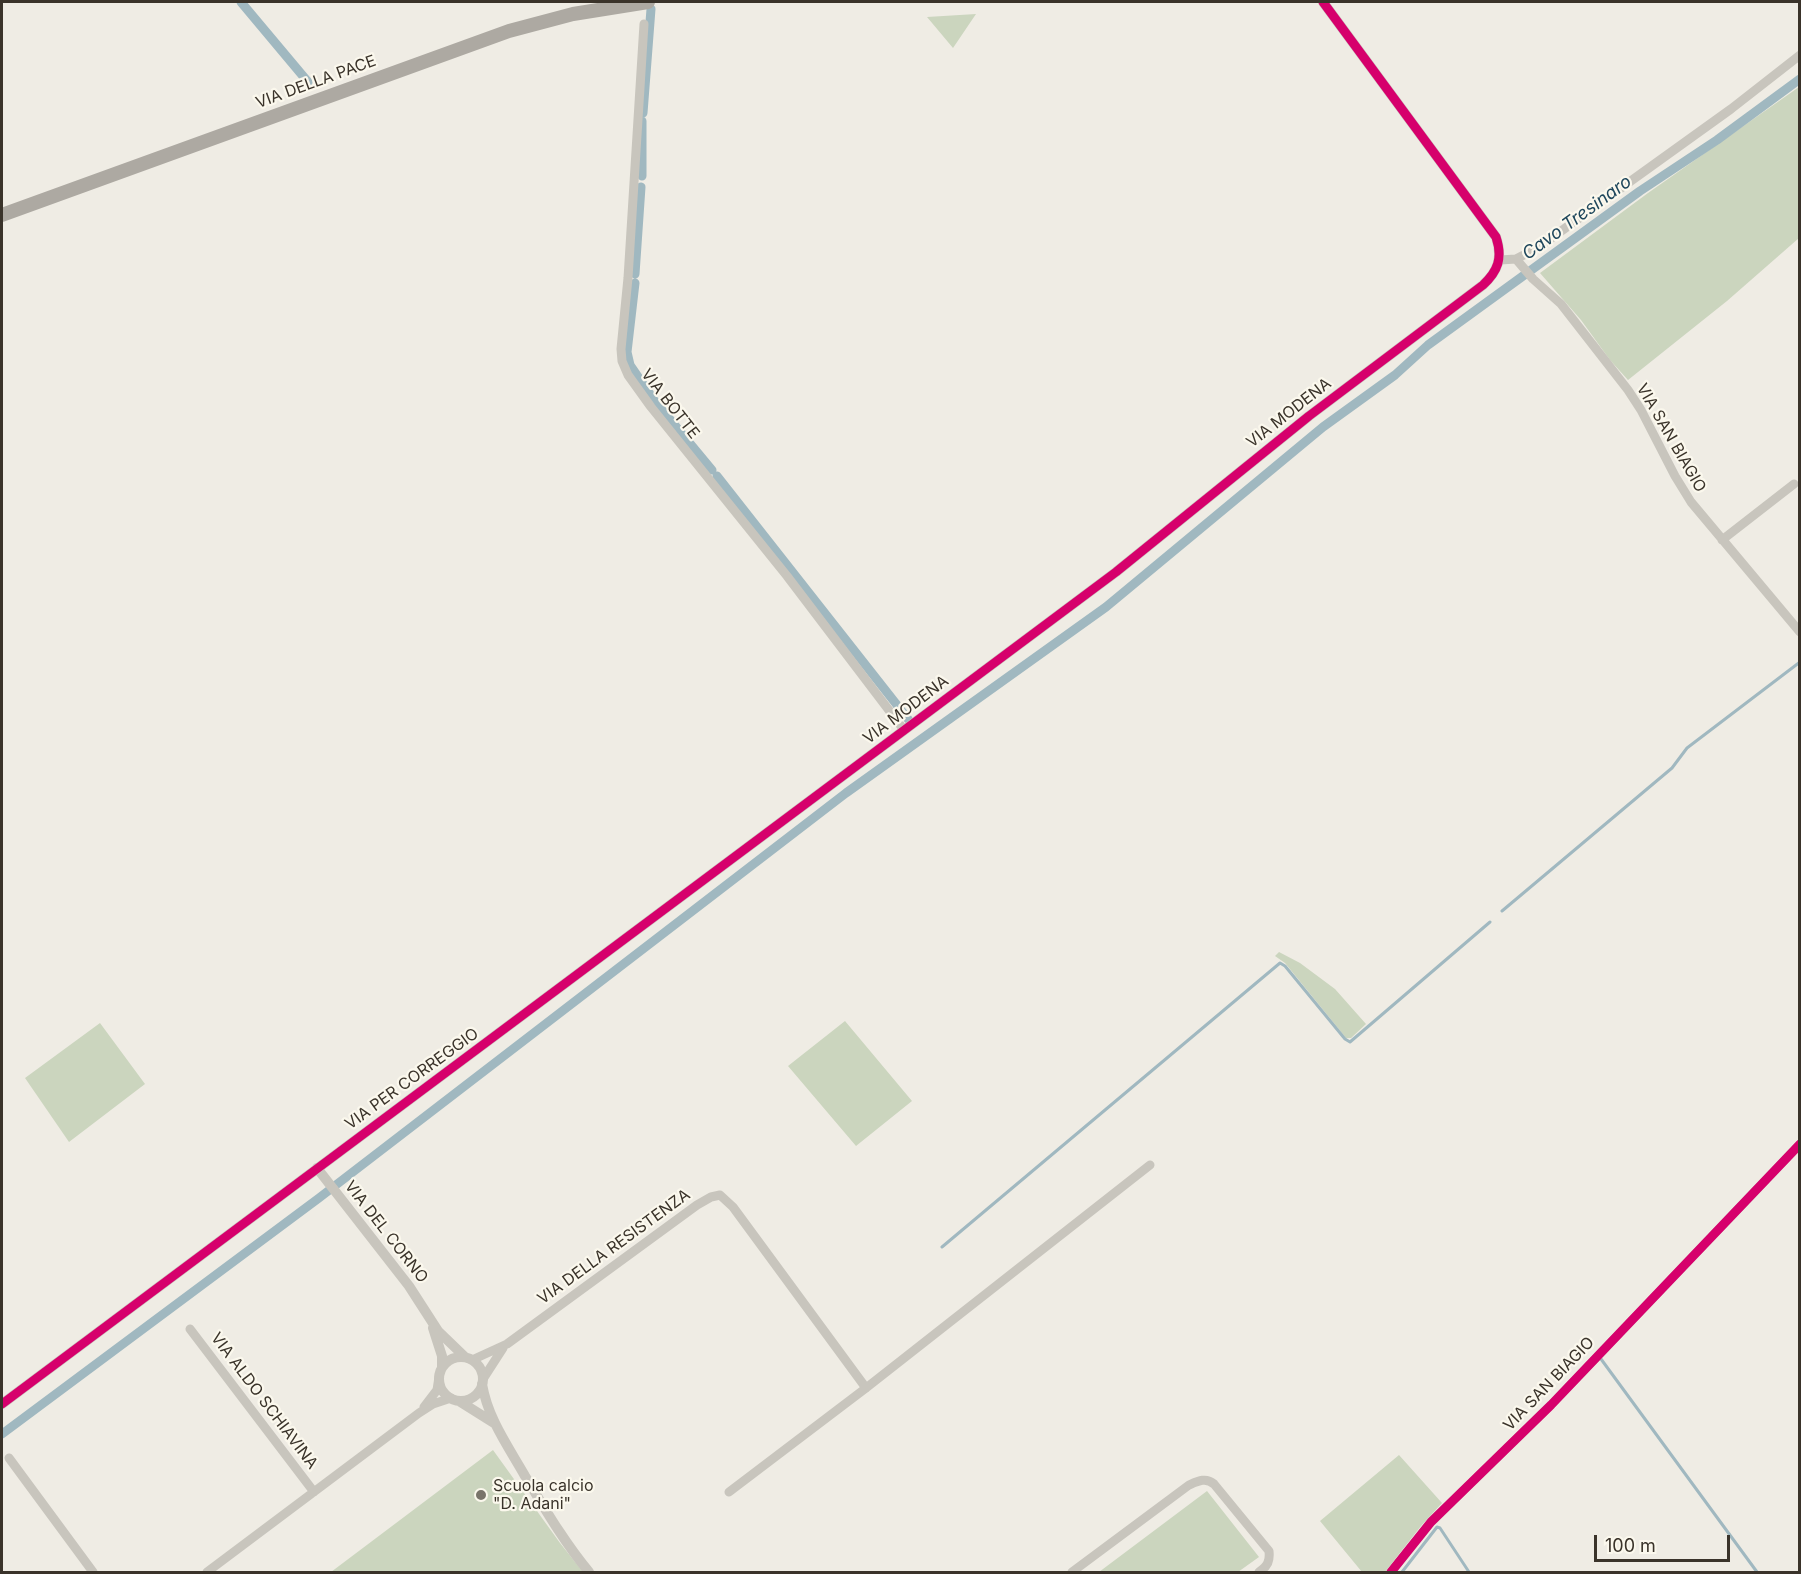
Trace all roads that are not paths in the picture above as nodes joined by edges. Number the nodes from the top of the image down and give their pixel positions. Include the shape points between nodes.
1 (645, 2) edge
2 (1323, 2) edge
3 (644, 24) dead end
4 (1800, 55) edge
5 (2, 215) edge
6 (1500, 260) junction
7 (1519, 262) junction
8 (1794, 483) dead end
9 (1722, 540) junction
10 (1800, 632) edge
11 (904, 730) junction
12 (841, 777) joint
13 (1800, 1144) edge
14 (1150, 1165) dead end
15 (317, 1168) junction
16 (429, 1316) junction
17 (190, 1329) dead end
18 (507, 1344) junction
19 (469, 1359) junction
20 (441, 1372) junction
21 (482, 1381) junction
22 (866, 1388) junction
23 (455, 1400) junction
24 (2, 1404) edge
25 (418, 1413) junction
26 (494, 1423) junction
27 (9, 1458) dead end
28 (314, 1492) junction
29 (729, 1492) dead end
30 (93, 1572) edge
31 (207, 1572) edge
32 (589, 1572) edge
33 (1071, 1572) edge
34 (1260, 1572) edge
35 (1391, 1572) edge

1 - 5 main road, VIA DELLA PACE via 573,14 509,31
2 - 6 street via 1490,228
3 - 11 street, VIA BOTTE via 622,361 651,407
4 - 7 street
6 - 7 street
6 - 11 street, VIA MODENA via 1483,285 1309,416 1116,572
7 - 9 street, VIA SAN BIAGIO via 1561,304 1628,390 1684,493
8 - 9 street
9 - 10 street, VIA SAN BIAGIO
11 - 12 street, VIA MODENA
12 - 15 street, VIA PER CORREGGIO
13 - 35 street, VIA SAN BIAGIO via 1551,1405 1431,1522
14 - 22 street
15 - 16 street, VIA DEL CORNO
15 - 24 street, VIA PER CORREGGIO
16 - 19 street, VIA DEL CORNO via 438,1331
16 - 20 street, VIA DEL CORNO via 442,1356
17 - 28 street, VIA ALDO SCHIAVINA
18 - 19 street, VIA DELLA RESISTENZA
18 - 21 street, VIA DELLA RESISTENZA
18 - 22 street, VIA DELLA RESISTENZA via 697,1205 720,1195 733,1207
19 - 20 street via 452,1359
19 - 21 street, VIA DEL CORNO via 478,1366
20 - 23 street, VIA DEL CORNO via 442,1390
20 - 25 street via 437,1390
21 - 23 street via 478,1393
21 - 26 street, VIA DEL CORNO
22 - 29 street
23 - 25 street via 433,1404
23 - 26 street, VIA DEL CORNO
25 - 28 street
26 - 32 street, VIA DEL CORNO via 555,1527
27 - 30 street
28 - 31 street
33 - 34 street via 1189,1485 1203,1480 1214,1484 1269,1551 1268,1565

